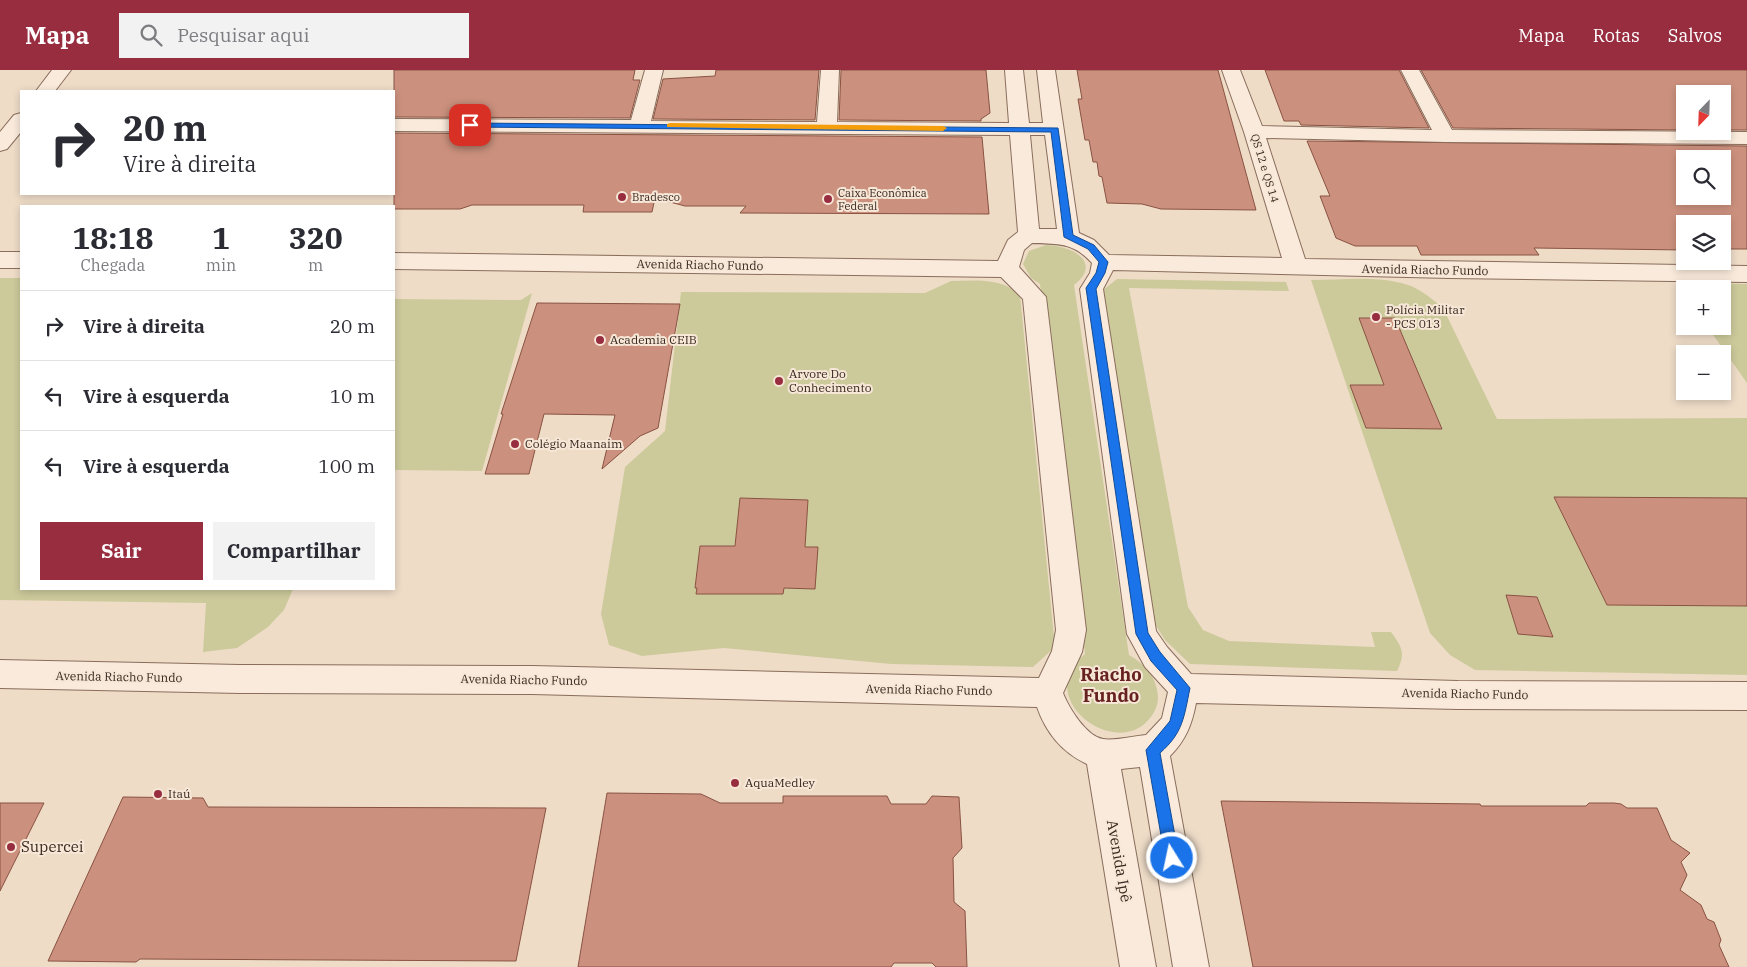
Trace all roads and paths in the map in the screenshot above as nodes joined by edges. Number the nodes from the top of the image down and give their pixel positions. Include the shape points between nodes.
1 (62, 70) edge
2 (654, 70) edge
3 (830, 70) edge
4 (1014, 70) edge
5 (1046, 70) edge
6 (1231, 70) edge
7 (1410, 70) edge
8 (46, 90) edge
9 (15, 123) edge
10 (395, 125) edge
11 (640, 125) junction
12 (827, 127) junction
13 (1020, 129) junction
14 (1055, 129) junction
15 (1254, 132) junction
16 (1446, 136) junction
17 (1747, 138) edge
18 (0, 145) edge
19 (1029, 236) junction
20 (1069, 237) junction
21 (0, 260) edge
22 (20, 260) edge
23 (395, 261) edge
24 (1103, 262) junction
25 (1296, 267) junction
26 (1007, 269) junction
27 (1747, 274) edge
28 (0, 674) edge
29 (1184, 688) junction
30 (1048, 692) junction
31 (1747, 696) edge
32 (1153, 750) junction
33 (1102, 755) junction
34 (1138, 967) edge
35 (1190, 967) edge

1 - 8 street
2 - 11 street
3 - 12 street
4 - 13 street
5 - 14 street
6 - 15 street, QS 12 e QS 14
7 - 16 street
9 - 18 street
10 - 11 street
11 - 12 street
12 - 13 street
13 - 14 street
13 - 19 street
14 - 20 street
15 - 16 street
15 - 25 street, QS 12 e QS 14
16 - 17 street
19 - 20 street
19 - 26 street via 1012,249
20 - 24 street via 1091,247
21 - 22 street
23 - 26 street, Avenida Riacho Fundo
24 - 25 street, Avenida Riacho Fundo
24 - 29 street via 1101,273 1091,288 1142,634
25 - 27 street, Avenida Riacho Fundo
26 - 30 street via 1034,297 1071,630 1067,652
28 - 30 street, Avenida Riacho Fundo via 240,680 532,680
29 - 31 street, Avenida Riacho Fundo via 1458,695
29 - 32 street via 1176,724
30 - 33 street via 1056,716 1071,735
32 - 33 street
32 - 35 street
33 - 34 street, Avenida Ipê

